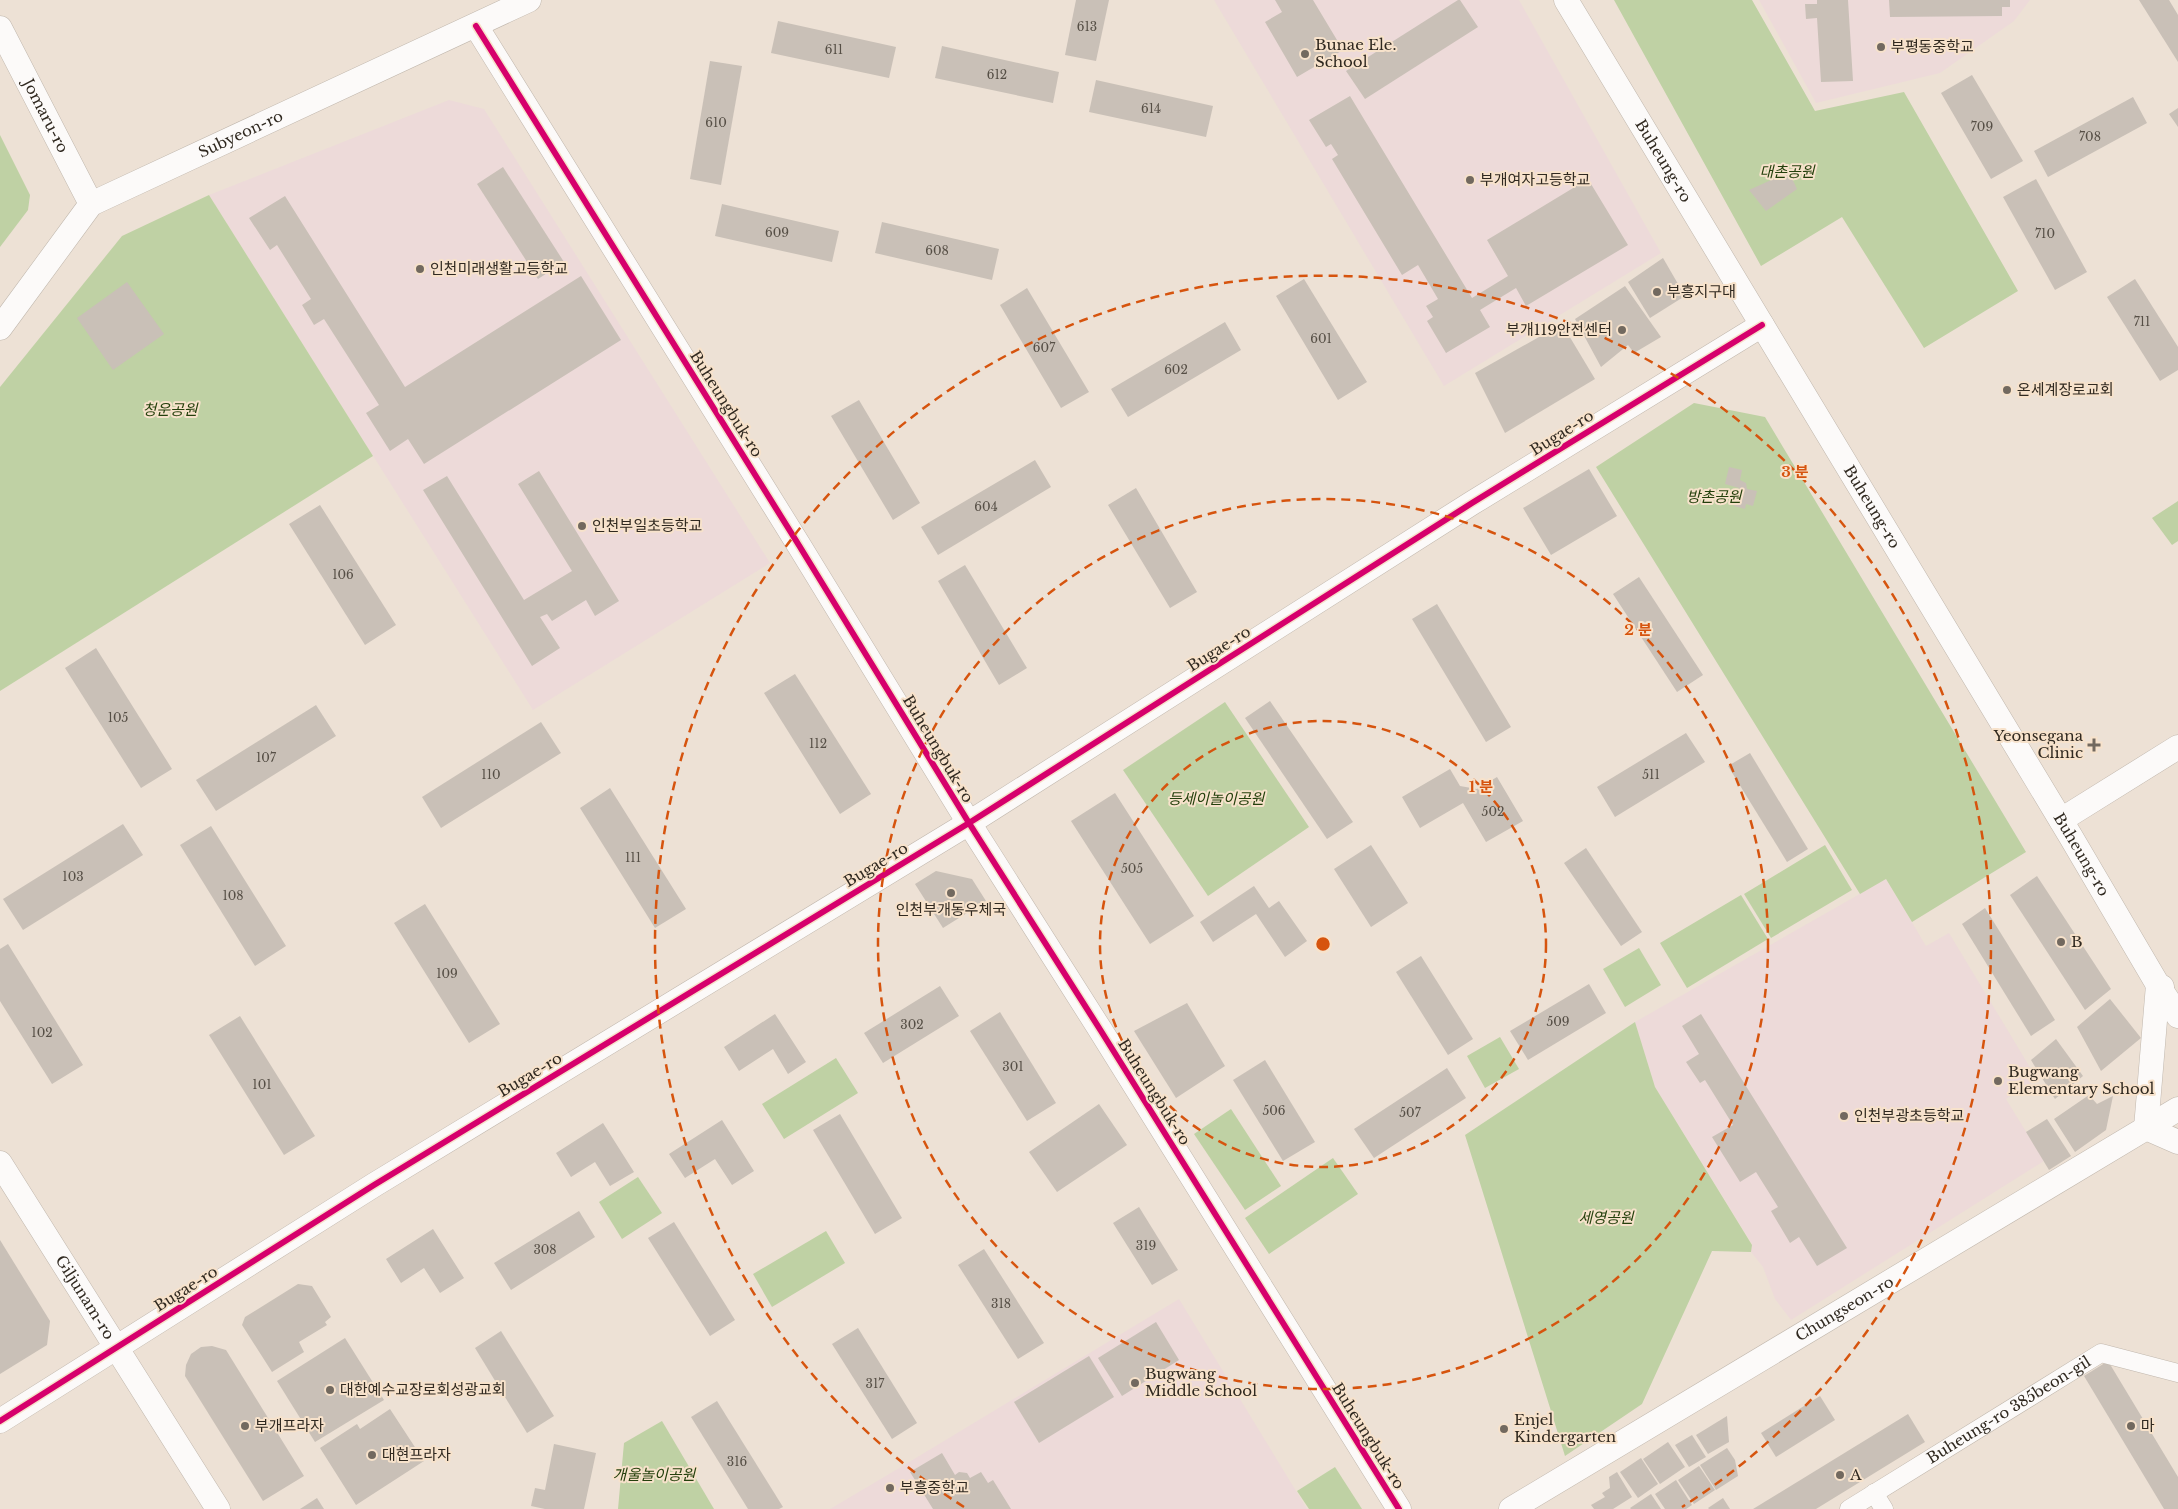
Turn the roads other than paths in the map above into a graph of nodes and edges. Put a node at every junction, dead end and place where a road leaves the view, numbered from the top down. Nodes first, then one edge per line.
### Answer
1 (529, 0) edge
2 (1566, 0) edge
3 (476, 26) junction
4 (0, 28) edge
5 (91, 204) junction
6 (1762, 325) junction
7 (0, 328) edge
8 (2178, 747) edge
9 (2061, 820) junction
10 (969, 823) junction
11 (2168, 989) edge
12 (2178, 1016) edge
13 (2178, 1109) edge
14 (2146, 1128) junction
15 (2178, 1142) edge
16 (0, 1163) edge
17 (118, 1347) junction
18 (2178, 1374) edge
19 (0, 1421) edge
20 (1874, 1493) junction
21 (218, 1509) edge
22 (1399, 1509) edge
23 (1511, 1509) edge
24 (1848, 1509) edge
25 (1884, 1509) edge

1 - 3 street, Subyeon-ro
2 - 6 street, Buheung-ro
3 - 5 street, Subyeon-ro
3 - 10 street, Buheungbuk-ro
4 - 5 street, Jomaru-ro
5 - 7 street, Subyeon-ro
6 - 9 street, Buheung-ro
6 - 10 street, Bugae-ro
8 - 9 street
9 - 11 street, Buheung-ro
10 - 17 street, Bugae-ro
10 - 22 street, Buheungbuk-ro
11 - 12 street, Buheung-ro
11 - 14 street
13 - 14 street, Chungseon-ro
14 - 15 street
14 - 23 street, Chungseon-ro
16 - 17 street, Giljunam-ro
17 - 19 street, Bugae-ro
17 - 21 street, Giljunam-ro
18 - 20 street, Buheung-ro 385beon-gil
20 - 24 street, Buheung-ro 385beon-gil
20 - 25 street

